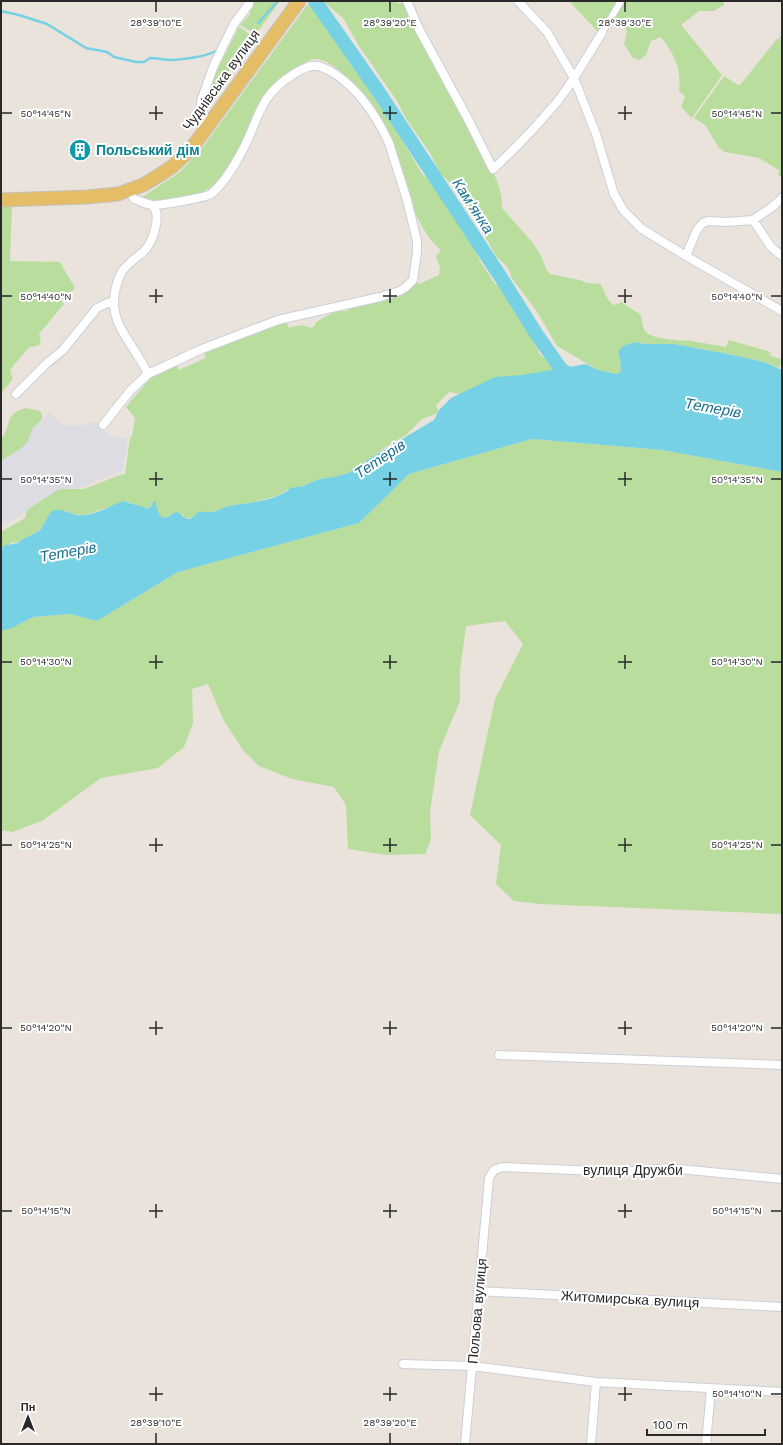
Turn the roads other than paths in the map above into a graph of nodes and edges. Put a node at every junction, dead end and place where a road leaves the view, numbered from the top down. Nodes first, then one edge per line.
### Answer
1 (249, 1) edge
2 (291, 1) edge
3 (299, 1) edge
4 (407, 1) edge
5 (518, 1) edge
6 (622, 1) edge
7 (282, 19) junction
8 (602, 33) joint
9 (574, 78) junction
10 (204, 122) junction
11 (128, 188) junction
12 (1, 194) edge
13 (782, 198) edge
14 (1, 200) edge
15 (152, 205) junction
16 (753, 220) junction
17 (686, 256) junction
18 (782, 256) edge
19 (114, 300) junction
20 (782, 311) edge
21 (148, 374) junction
22 (16, 394) dead end
23 (103, 425) dead end
24 (499, 1055) dead end
25 (782, 1064) edge
26 (489, 1178) joint
27 (782, 1179) edge
28 (478, 1291) junction
29 (782, 1307) edge
30 (403, 1364) dead end
31 (472, 1366) junction
32 (596, 1382) junction
33 (711, 1388) junction
34 (782, 1392) edge
35 (465, 1444) edge
36 (591, 1444) edge
37 (706, 1444) edge

1 - 10 street
2 - 7 main road
3 - 7 main road
4 - 9 street
5 - 9 street
6 - 8 street
7 - 10 main road, Чуднівська вулиця
7 - 11 main road, Чуднівська вулиця
8 - 9 street
9 - 17 street
10 - 11 main road, Чуднівська вулиця
11 - 12 main road, Чуднівська вулиця
11 - 14 main road, Чуднівська вулиця
11 - 15 street
13 - 16 street
15 - 19 street
15 - 21 street
16 - 17 street
16 - 18 street
17 - 20 street
19 - 21 street
19 - 22 street
21 - 23 street
24 - 25 street
26 - 27 street, вулиця Дружби
26 - 28 street, Польова вулиця
28 - 29 street, Житомирська вулиця
28 - 31 street, Польова вулиця
30 - 31 street
31 - 32 street
31 - 35 street, Польова вулиця
32 - 33 street
32 - 36 street
33 - 34 street
33 - 37 street

